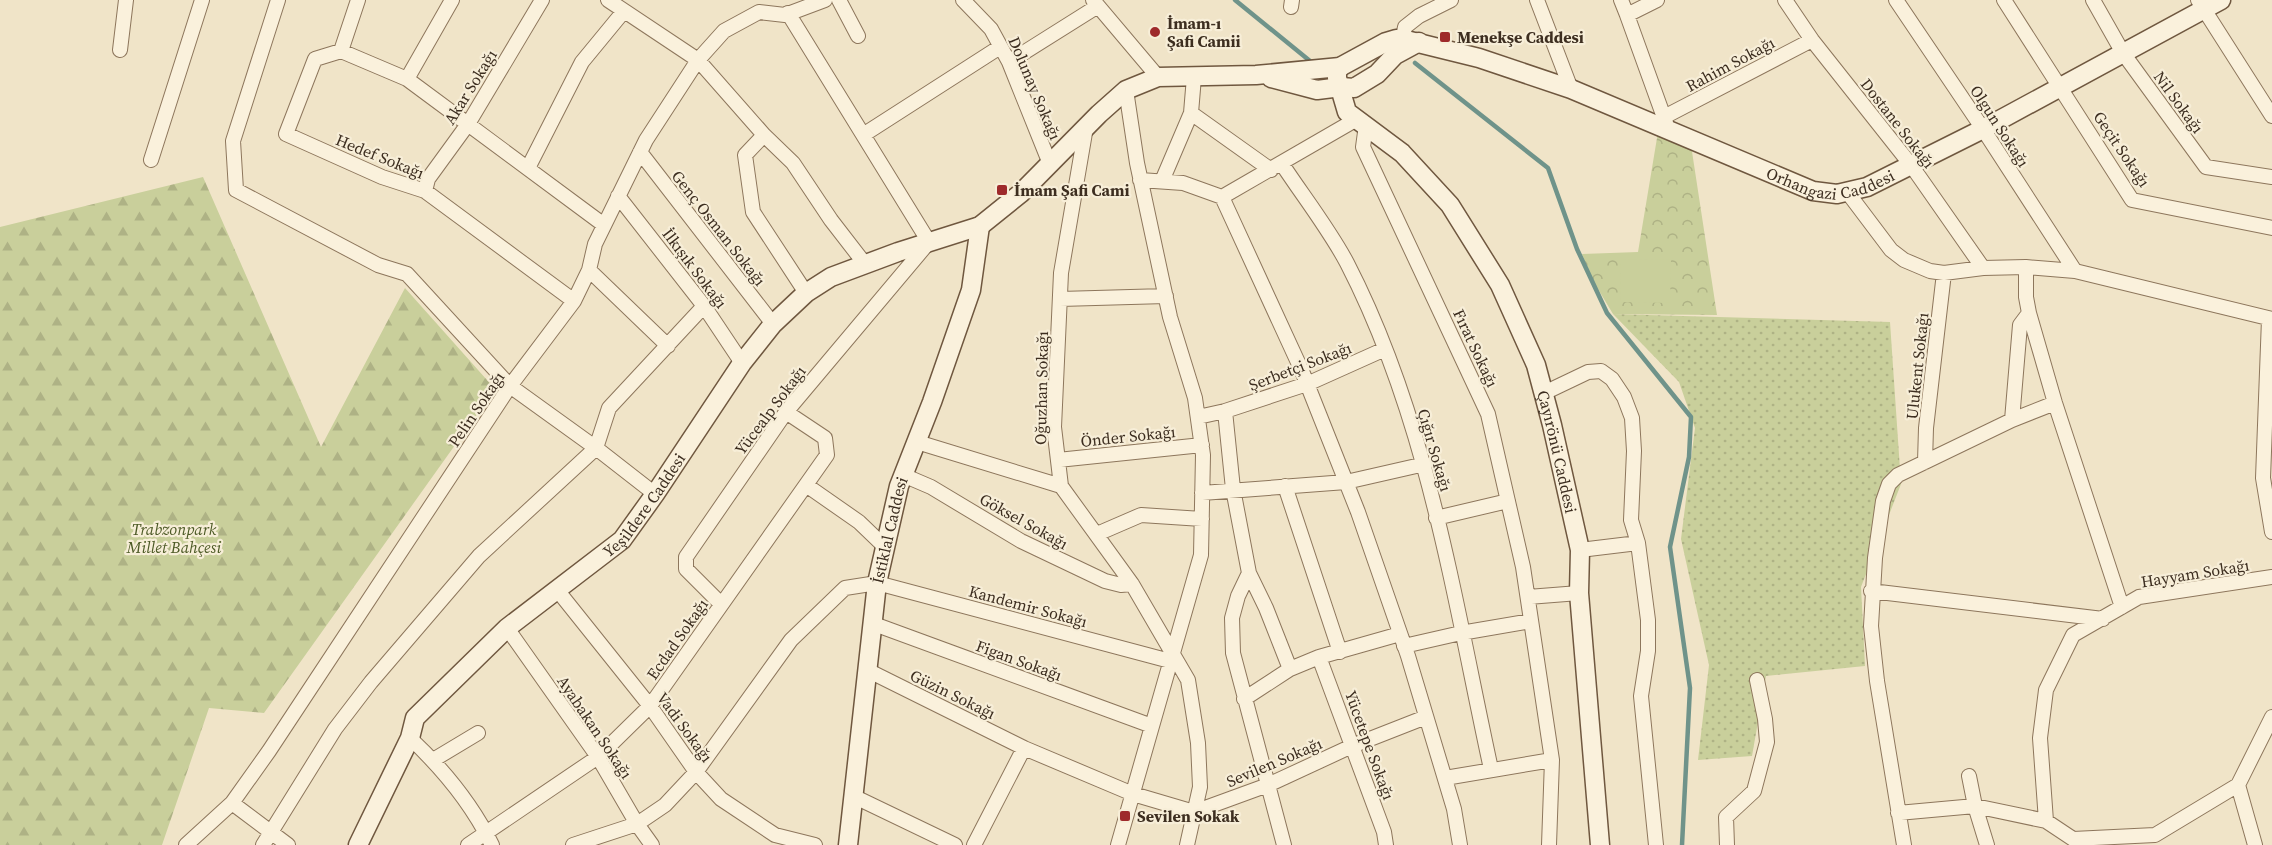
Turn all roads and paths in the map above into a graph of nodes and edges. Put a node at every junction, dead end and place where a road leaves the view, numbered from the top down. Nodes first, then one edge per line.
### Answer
1 (126, 0) edge
2 (202, 0) edge
3 (278, 0) edge
4 (358, 0) edge
5 (452, 0) edge
6 (542, 0) edge
7 (608, 0) edge
8 (825, 0) edge
9 (839, 0) edge
10 (963, 0) edge
11 (1450, 0) edge
12 (1537, 0) edge
13 (1621, 0) edge
14 (1657, 0) edge
15 (1785, 0) edge
16 (1896, 0) edge
17 (2004, 0) edge
18 (2092, 0) edge
19 (2221, 0) edge
20 (1096, 3) edge
21 (2201, 5) edge
22 (757, 6) edge
23 (624, 11) junction
24 (788, 14) junction
25 (1627, 15) junction
26 (858, 36) dead end
27 (1812, 40) junction
28 (1407, 45) junction
29 (1000, 47) junction
30 (120, 50) dead end
31 (341, 51) junction
32 (2123, 53) junction
33 (1362, 55) junction
34 (698, 60) junction
35 (1009, 62) junction
36 (1340, 67) junction
37 (1381, 69) junction
38 (1256, 75) junction
39 (1158, 77) junction
40 (1194, 77) junction
41 (407, 79) junction
42 (1350, 86) junction
43 (2061, 87) junction
44 (1571, 89) junction
45 (1126, 90) junction
46 (1191, 113) junction
47 (2272, 116) edge
48 (1362, 122) junction
49 (468, 124) junction
50 (1667, 124) junction
51 (1086, 127) junction
52 (1983, 129) junction
53 (764, 135) junction
54 (863, 135) junction
55 (640, 152) junction
56 (151, 160) dead end
57 (1050, 164) junction
58 (1911, 165) junction
59 (1277, 167) junction
60 (528, 168) junction
61 (2272, 177) edge
62 (1140, 180) junction
63 (1162, 181) junction
64 (425, 191) junction
65 (1848, 193) junction
66 (618, 196) junction
67 (1222, 197) junction
68 (604, 225) junction
69 (980, 226) junction
70 (2272, 228) edge
71 (929, 242) junction
72 (865, 264) junction
73 (2026, 267) junction
74 (1983, 268) junction
75 (589, 270) junction
76 (2075, 271) junction
77 (1944, 273) junction
78 (806, 293) junction
79 (1166, 296) junction
80 (1060, 299) junction
81 (574, 302) junction
82 (704, 306) junction
83 (2029, 314) junction
84 (2271, 319) edge
85 (773, 324) junction
86 (668, 346) junction
87 (1385, 349) junction
88 (742, 363) junction
89 (1307, 384) junction
90 (510, 386) junction
91 (1544, 393) junction
92 (2055, 404) junction
93 (1225, 411) junction
94 (786, 412) junction
95 (1198, 417) junction
96 (2012, 420) junction
97 (917, 442) junction
98 (1202, 445) junction
99 (596, 448) junction
100 (1058, 460) junction
101 (1925, 462) junction
102 (1425, 464) junction
103 (903, 476) junction
104 (1346, 482) junction
105 (806, 485) junction
106 (1061, 486) junction
107 (1285, 486) junction
108 (1233, 489) junction
109 (1202, 493) junction
110 (655, 494) junction
111 (1508, 501) junction
112 (1436, 518) junction
113 (1202, 519) junction
114 (2272, 532) edge
115 (1097, 534) junction
116 (1638, 543) junction
117 (885, 547) junction
118 (1580, 550) junction
119 (1249, 573) junction
120 (2272, 577) edge
121 (877, 582) junction
122 (1132, 584) junction
123 (558, 591) junction
124 (1871, 591) junction
125 (1579, 593) junction
126 (1528, 597) junction
127 (721, 604) junction
128 (2122, 607) junction
129 (2103, 619) junction
130 (1532, 621) junction
131 (874, 624) junction
132 (507, 628) junction
133 (1461, 633) junction
134 (1402, 640) junction
135 (1340, 652) junction
136 (1172, 657) junction
137 (1319, 657) junction
138 (1290, 669) junction
139 (867, 670) junction
140 (1756, 680) dead end
141 (1244, 699) junction
142 (650, 706) junction
143 (1426, 717) junction
144 (2272, 717) edge
145 (1152, 726) junction
146 (478, 733) dead end
147 (410, 738) junction
148 (1352, 746) junction
149 (1024, 748) junction
150 (598, 757) junction
151 (434, 760) junction
152 (1552, 760) junction
153 (1491, 769) junction
154 (696, 772) junction
155 (1969, 776) dead end
156 (1444, 778) junction
157 (1268, 785) junction
158 (2238, 785) junction
159 (1133, 794) junction
160 (853, 796) junction
161 (232, 803) junction
162 (1975, 806) junction
163 (1194, 812) junction
164 (1898, 813) junction
165 (2046, 821) junction
166 (637, 824) junction
167 (272, 832) junction
168 (489, 839) edge
169 (2157, 840) edge
170 (2073, 842) edge
171 (186, 845) edge
172 (264, 845) edge
173 (288, 845) edge
174 (358, 845) edge
175 (468, 845) edge
176 (573, 845) edge
177 (652, 845) edge
178 (815, 845) edge
179 (848, 845) edge
180 (955, 845) edge
181 (974, 845) edge
182 (1118, 845) edge
183 (1187, 845) edge
184 (1282, 845) edge
185 (1386, 845) edge
186 (1460, 845) edge
187 (1549, 845) edge
188 (1600, 845) edge
189 (1656, 845) edge
190 (1727, 845) edge
191 (1904, 845) edge
192 (1987, 845) edge
193 (2255, 845) edge

1 - 30 street
2 - 56 street
3 - 90 street
4 - 31 street
5 - 41 street
6 - 49 street, Akar Sokağı
7 - 23 street
8 - 24 street
9 - 26 street
10 - 29 street, Dolunay Sokağı
11 - 28 street
12 - 44 street
13 - 25 street
14 - 25 street
15 - 27 street, Dostane Sokağı
16 - 52 street, Olgun Sokağı
17 - 43 street, Geçit Sokağı
18 - 32 street, Nil Sokağı
19 - 21 street, Orhangazi Caddesi
20 - 35 street
20 - 39 street
21 - 32 street, Orhangazi Caddesi
21 - 47 street
22 - 24 street
22 - 34 street, Pelin Sokağı
23 - 34 street
23 - 60 street
24 - 54 street
25 - 50 street
27 - 50 street, Rahim Sokağı
27 - 58 street, Dostane Sokağı
28 - 33 street
28 - 37 street
28 - 44 street, Orhangazi Caddesi
29 - 35 street, Dolunay Sokağı
29 - 54 street
31 - 41 street
31 - 64 street, Hedef Sokağı
32 - 43 street, Orhangazi Caddesi
32 - 61 street, Nil Sokağı
33 - 36 street
33 - 37 street
34 - 53 street
34 - 55 street, Pelin Sokağı
35 - 57 street, Dolunay Sokağı
36 - 38 street
36 - 42 street, Çayırönü Caddesi
37 - 42 street
38 - 40 street
38 - 42 street
39 - 40 street
39 - 45 street
40 - 46 street
41 - 49 street
42 - 48 street, Çayırönü Caddesi
43 - 52 street, Orhangazi Caddesi
43 - 70 street, Geçit Sokağı
44 - 50 street, Orhangazi Caddesi
45 - 51 street
45 - 62 street
46 - 59 street, Çığır Sokağı
46 - 63 street
48 - 59 street
48 - 91 street, Çayırönü Caddesi
48 - 111 street, Fırat Sokağı
49 - 60 street
49 - 64 street, Akar Sokağı
50 - 65 street, Orhangazi Caddesi
51 - 57 street
51 - 80 street, Oğuzhan Sokağı
52 - 58 street, Orhangazi Caddesi
52 - 76 street, Olgun Sokağı
53 - 72 street
53 - 78 street
54 - 71 street
55 - 66 street, Pelin Sokağı
55 - 85 street, Genç Osman Sokağı
57 - 69 street
58 - 65 street, Orhangazi Caddesi
58 - 74 street, Dostane Sokağı
59 - 67 street
59 - 87 street, Çığır Sokağı
60 - 68 street
62 - 63 street
62 - 79 street
63 - 67 street
64 - 81 street, Hedef Sokağı
65 - 77 street
66 - 68 street, Pelin Sokağı
66 - 82 street, İlkışık Sokağı
67 - 89 street
68 - 75 street, Pelin Sokağı
69 - 71 street, Yeşildere Caddesi
69 - 97 street, İstiklal Caddesi
71 - 72 street, Yeşildere Caddesi
71 - 94 street, Yücealp Sokağı
72 - 78 street, Yeşildere Caddesi
73 - 74 street
73 - 76 street
73 - 83 street
74 - 77 street
75 - 81 street, Pelin Sokağı
75 - 86 street
76 - 84 street
77 - 101 street, Ulukent Sokağı
78 - 85 street, Yeşildere Caddesi
79 - 80 street
79 - 95 street
80 - 100 street, Oğuzhan Sokağı
81 - 90 street, Pelin Sokağı
82 - 86 street
82 - 88 street, İlkışık Sokağı
83 - 92 street
83 - 96 street
84 - 114 street
85 - 88 street, Yeşildere Caddesi
86 - 99 street
87 - 89 street, Şerbetçi Sokağı
87 - 102 street, Çığır Sokağı
88 - 110 street, Yeşildere Caddesi
89 - 93 street, Şerbetçi Sokağı
89 - 104 street
90 - 99 street
90 - 161 street, Pelin Sokağı
91 - 116 street
91 - 118 street, Çayırönü Caddesi
92 - 96 street
92 - 128 street
93 - 95 street, Şerbetçi Sokağı
93 - 108 street
94 - 105 street, Ecdad Sokağı
94 - 127 street, Yücealp Sokağı
95 - 98 street
96 - 101 street
97 - 103 street, İstiklal Caddesi
97 - 106 street
98 - 100 street, Önder Sokağı
98 - 109 street
99 - 110 street
99 - 167 street
100 - 106 street, Oğuzhan Sokağı
101 - 124 street
102 - 104 street
102 - 112 street, Çığır Sokağı
103 - 117 street, İstiklal Caddesi
103 - 122 street, Göksel Sokağı
104 - 107 street
104 - 134 street
105 - 117 street
105 - 127 street, Ecdad Sokağı
106 - 115 street
107 - 108 street
107 - 135 street
108 - 109 street
108 - 119 street
109 - 113 street
110 - 123 street, Yeşildere Caddesi
111 - 112 street
111 - 126 street, Fırat Sokağı
112 - 133 street, Çığır Sokağı
113 - 115 street
113 - 136 street
115 - 122 street
116 - 118 street
116 - 189 street
117 - 121 street, İstiklal Caddesi
118 - 125 street, Çayırönü Caddesi
119 - 138 street
119 - 141 street
120 - 128 street, Hayyam Sokağı
121 - 131 street, İstiklal Caddesi
121 - 136 street, Kandemir Sokağı
121 - 154 street
122 - 136 street
123 - 132 street, Yeşildere Caddesi
123 - 142 street, Vadi Sokağı
124 - 129 street
124 - 164 street
125 - 126 street
125 - 188 street, Çayırönü Caddesi
126 - 130 street, Fırat Sokağı
127 - 142 street, Ecdad Sokağı
128 - 129 street, Hayyam Sokağı
129 - 165 street, Hayyam Sokağı
130 - 133 street
130 - 152 street, Fırat Sokağı
131 - 139 street, İstiklal Caddesi
131 - 145 street, Figan Sokağı
132 - 147 street, Yeşildere Caddesi
132 - 150 street, Ayabakan Sokağı
133 - 134 street
133 - 153 street, Çığır Sokağı
134 - 135 street
134 - 143 street
135 - 137 street
136 - 145 street
136 - 163 street
137 - 138 street
137 - 148 street, Yücetepe Sokağı
138 - 141 street
139 - 149 street, Güzin Sokağı
139 - 160 street, İstiklal Caddesi
140 - 190 street
141 - 157 street
142 - 150 street, Ecdad Sokağı
142 - 154 street, Vadi Sokağı
143 - 148 street, Sevilen Sokağı
143 - 156 street
144 - 158 street
145 - 159 street
146 - 151 street
147 - 151 street
147 - 174 street, Yeşildere Caddesi
148 - 157 street, Sevilen Sokağı
148 - 185 street, Yücetepe Sokağı
149 - 159 street, Güzin Sokağı
149 - 181 street
150 - 166 street, Ayabakan Sokağı
150 - 168 street, Ecdad Sokağı
151 - 168 street
152 - 153 street
152 - 187 street, Fırat Sokağı
153 - 156 street
154 - 166 street
154 - 178 street, Vadi Sokağı
155 - 162 street
156 - 186 street
157 - 163 street, Sevilen Sokağı
157 - 184 street
158 - 169 street
158 - 193 street
159 - 163 street
159 - 182 street
160 - 179 street, İstiklal Caddesi
160 - 180 street
161 - 167 street
161 - 171 street, Pelin Sokağı
162 - 164 street
162 - 165 street
162 - 192 street
163 - 183 street
164 - 191 street
165 - 170 street
166 - 176 street
166 - 177 street, Ayabakan Sokağı
167 - 172 street
167 - 173 street
168 - 175 street, Ecdad Sokağı
169 - 170 street

